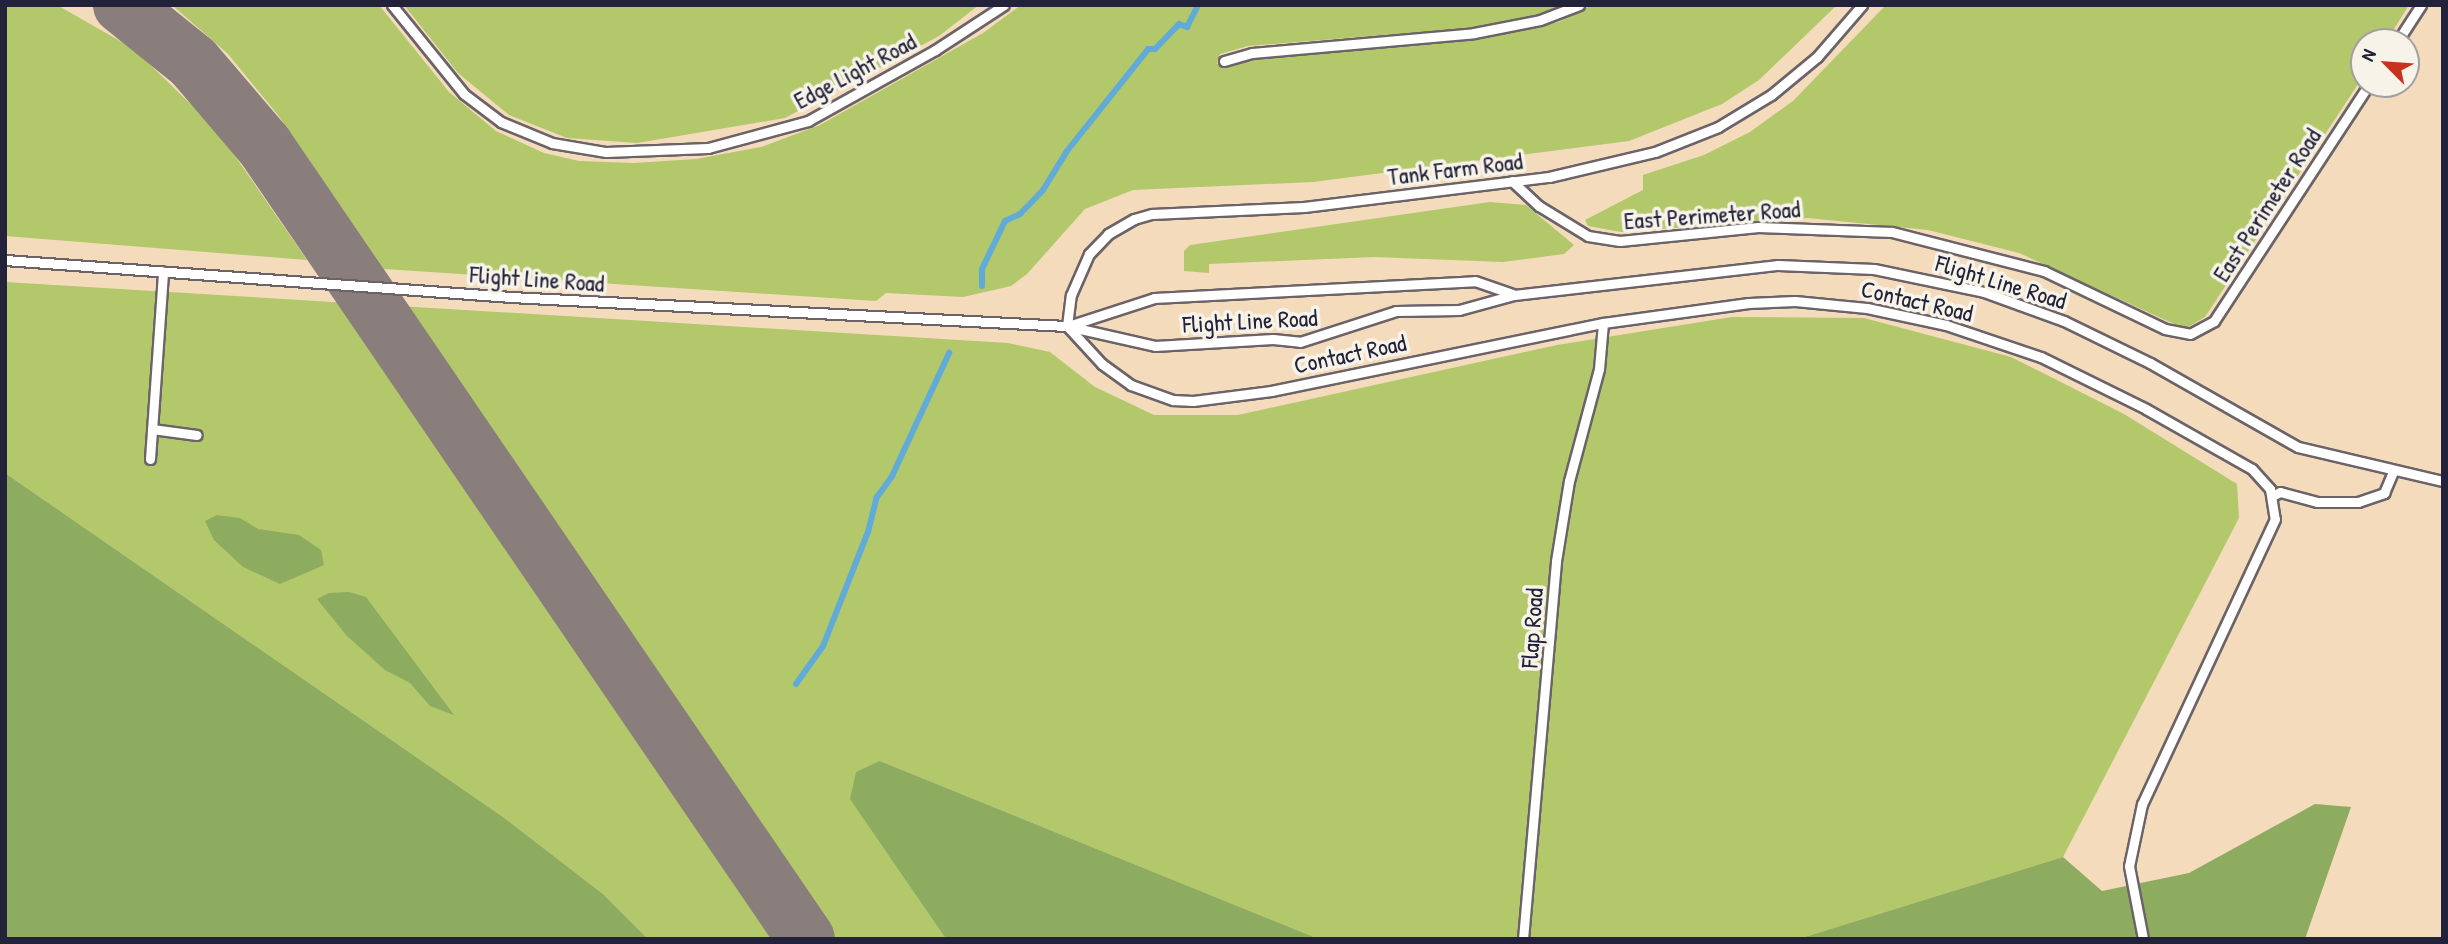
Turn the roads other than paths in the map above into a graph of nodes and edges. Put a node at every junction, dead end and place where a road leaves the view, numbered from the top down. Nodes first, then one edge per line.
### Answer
1 (392, 5) edge
2 (1004, 5) edge
3 (1579, 5) edge
4 (1863, 5) edge
5 (2421, 5) edge
6 (2406, 28) edge
7 (1224, 61) dead end
8 (2361, 98) edge
9 (1512, 181) junction
10 (5, 260) edge
11 (163, 271) junction
12 (1514, 295) junction
13 (1603, 323) junction
14 (1067, 326) junction
15 (152, 429) junction
16 (197, 435) dead end
17 (150, 459) dead end
18 (2393, 472) junction
19 (2443, 481) edge
20 (2272, 496) junction
21 (1523, 939) edge
22 (2143, 939) edge

1 - 2 lane, Edge Light Road
3 - 7 lane
4 - 9 lane, Tank Farm Road
5 - 6 lane
8 - 9 lane, East Perimeter Road
9 - 14 lane, Tank Farm Road
10 - 11 lane, Flight Line Road
11 - 14 lane, Flight Line Road
11 - 15 lane
12 - 14 lane, Flight Line Road
12 - 14 lane, Flight Line Road
12 - 18 lane, Flight Line Road
13 - 14 lane, Contact Road
13 - 20 lane, Contact Road
13 - 21 lane, Flap Road
15 - 16 lane
15 - 17 lane
18 - 19 lane, Flight Line Road
18 - 20 lane
20 - 22 lane

